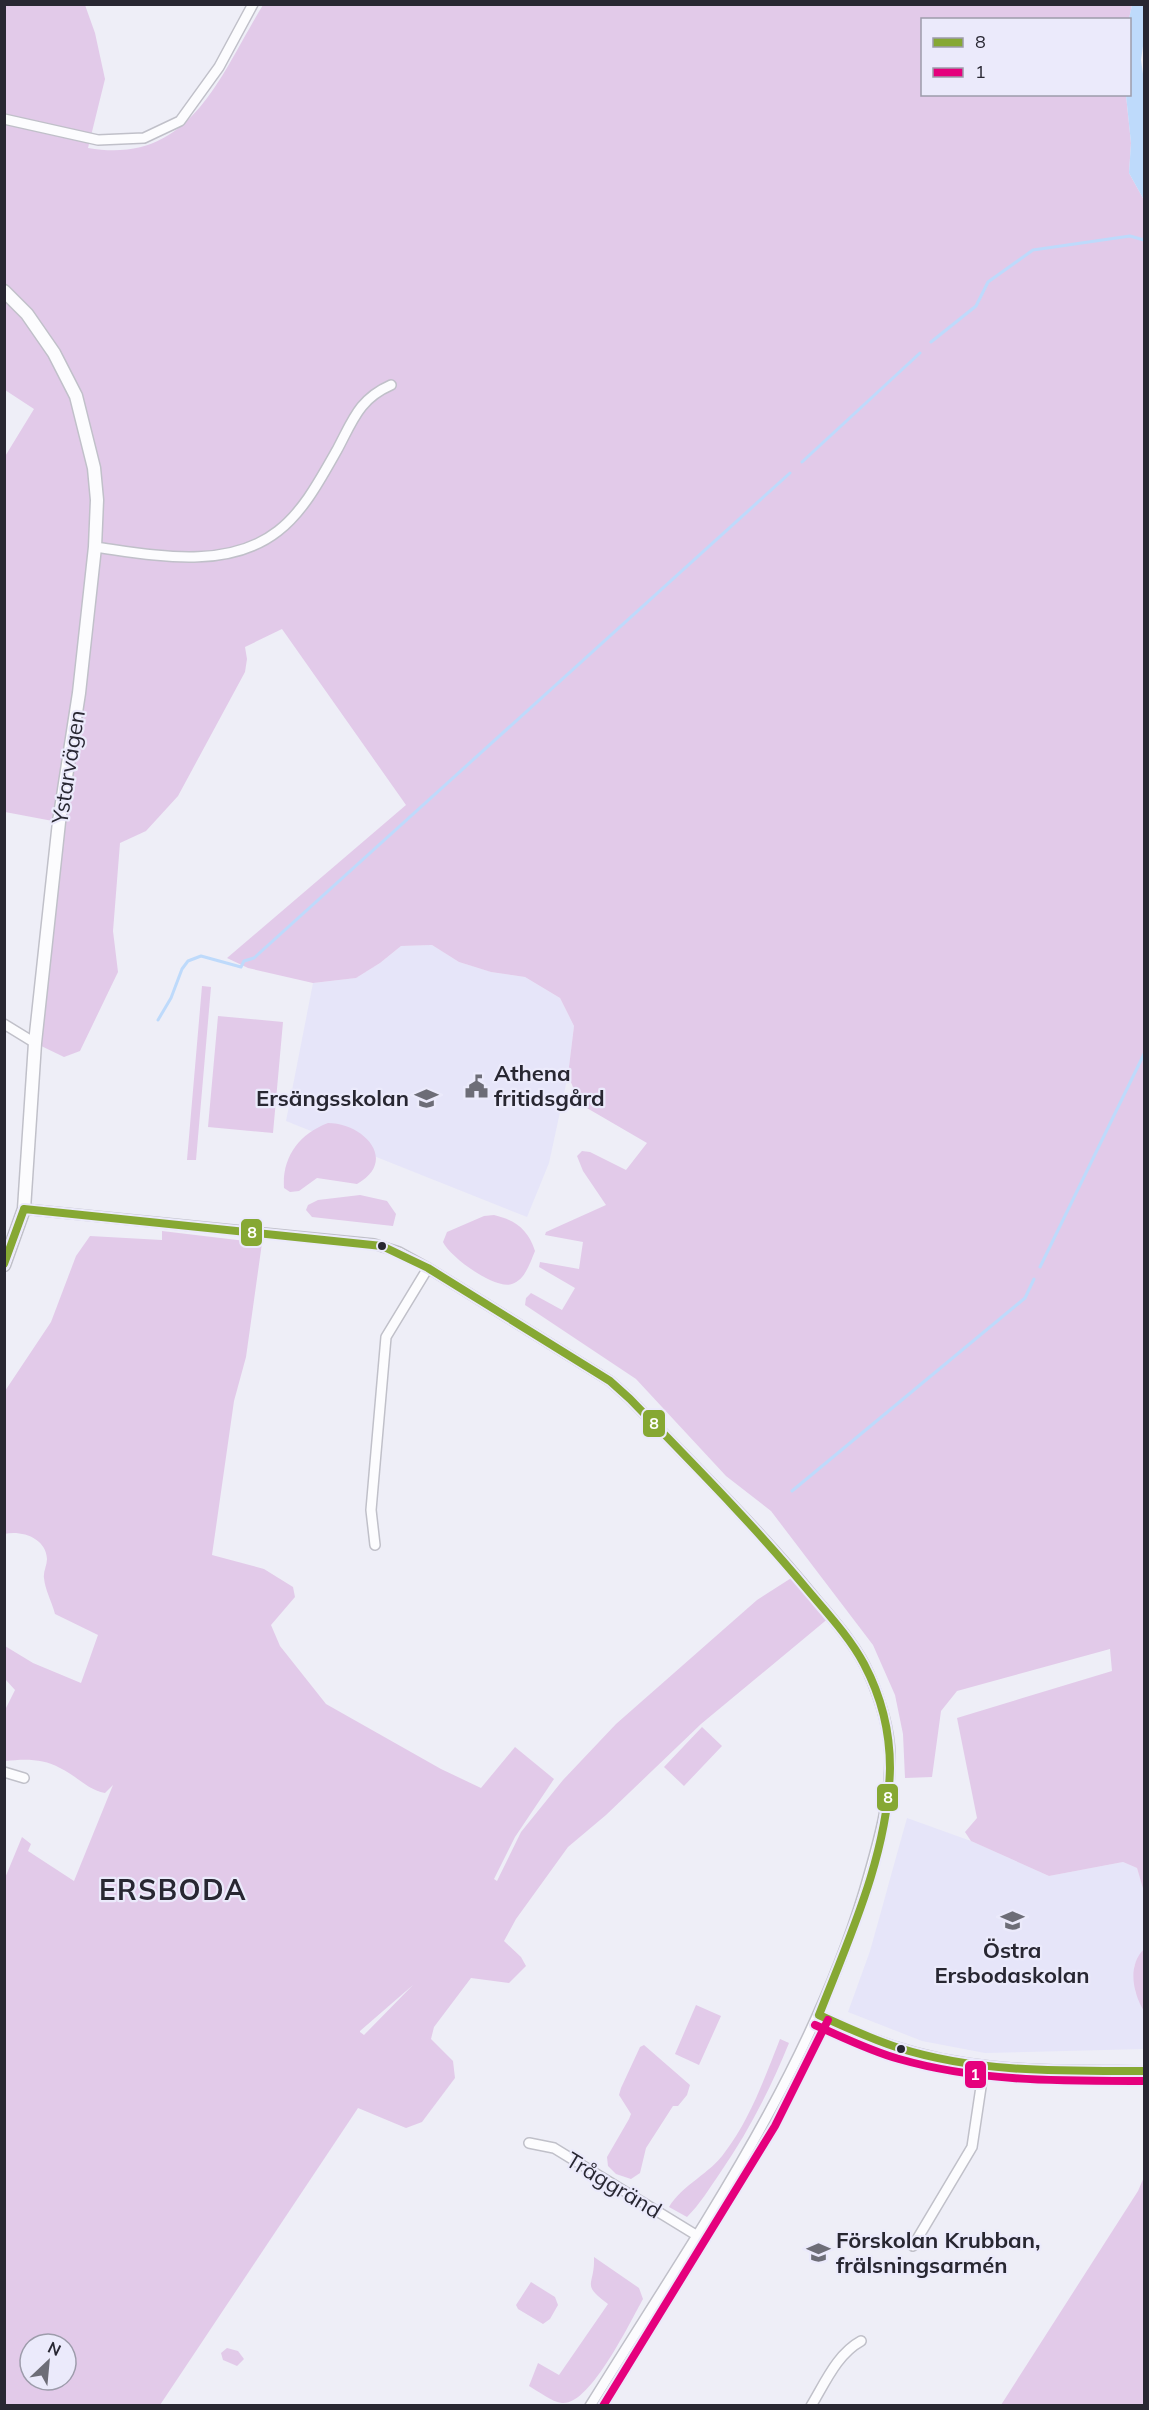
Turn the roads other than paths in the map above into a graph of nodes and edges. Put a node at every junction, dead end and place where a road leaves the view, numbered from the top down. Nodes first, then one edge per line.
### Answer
1 (253, 4) edge
2 (4, 120) edge
3 (4, 291) edge
4 (391, 385) dead end
5 (95, 547) junction
6 (4, 1024) edge
7 (35, 1043) junction
8 (24, 1209) junction
9 (4, 1265) edge
10 (428, 1268) junction
11 (375, 1545) dead end
12 (4, 1772) edge
13 (24, 1779) dead end
14 (819, 2015) junction
15 (984, 2067) junction
16 (1144, 2071) edge
17 (529, 2143) dead end
18 (696, 2235) junction
19 (914, 2246) dead end
20 (861, 2341) dead end
21 (590, 2406) edge
22 (811, 2406) edge

1 - 2 street
3 - 5 street, Ystarvägen
4 - 5 street
5 - 7 street, Ystarvägen
6 - 7 street
7 - 8 street, Ystarvägen
8 - 9 street, Ystarvägen
8 - 10 street
10 - 11 street
10 - 14 street
12 - 13 street
14 - 15 street
14 - 18 street
15 - 16 street
15 - 19 street
17 - 18 street, Tråggränd
18 - 21 street
20 - 22 street

